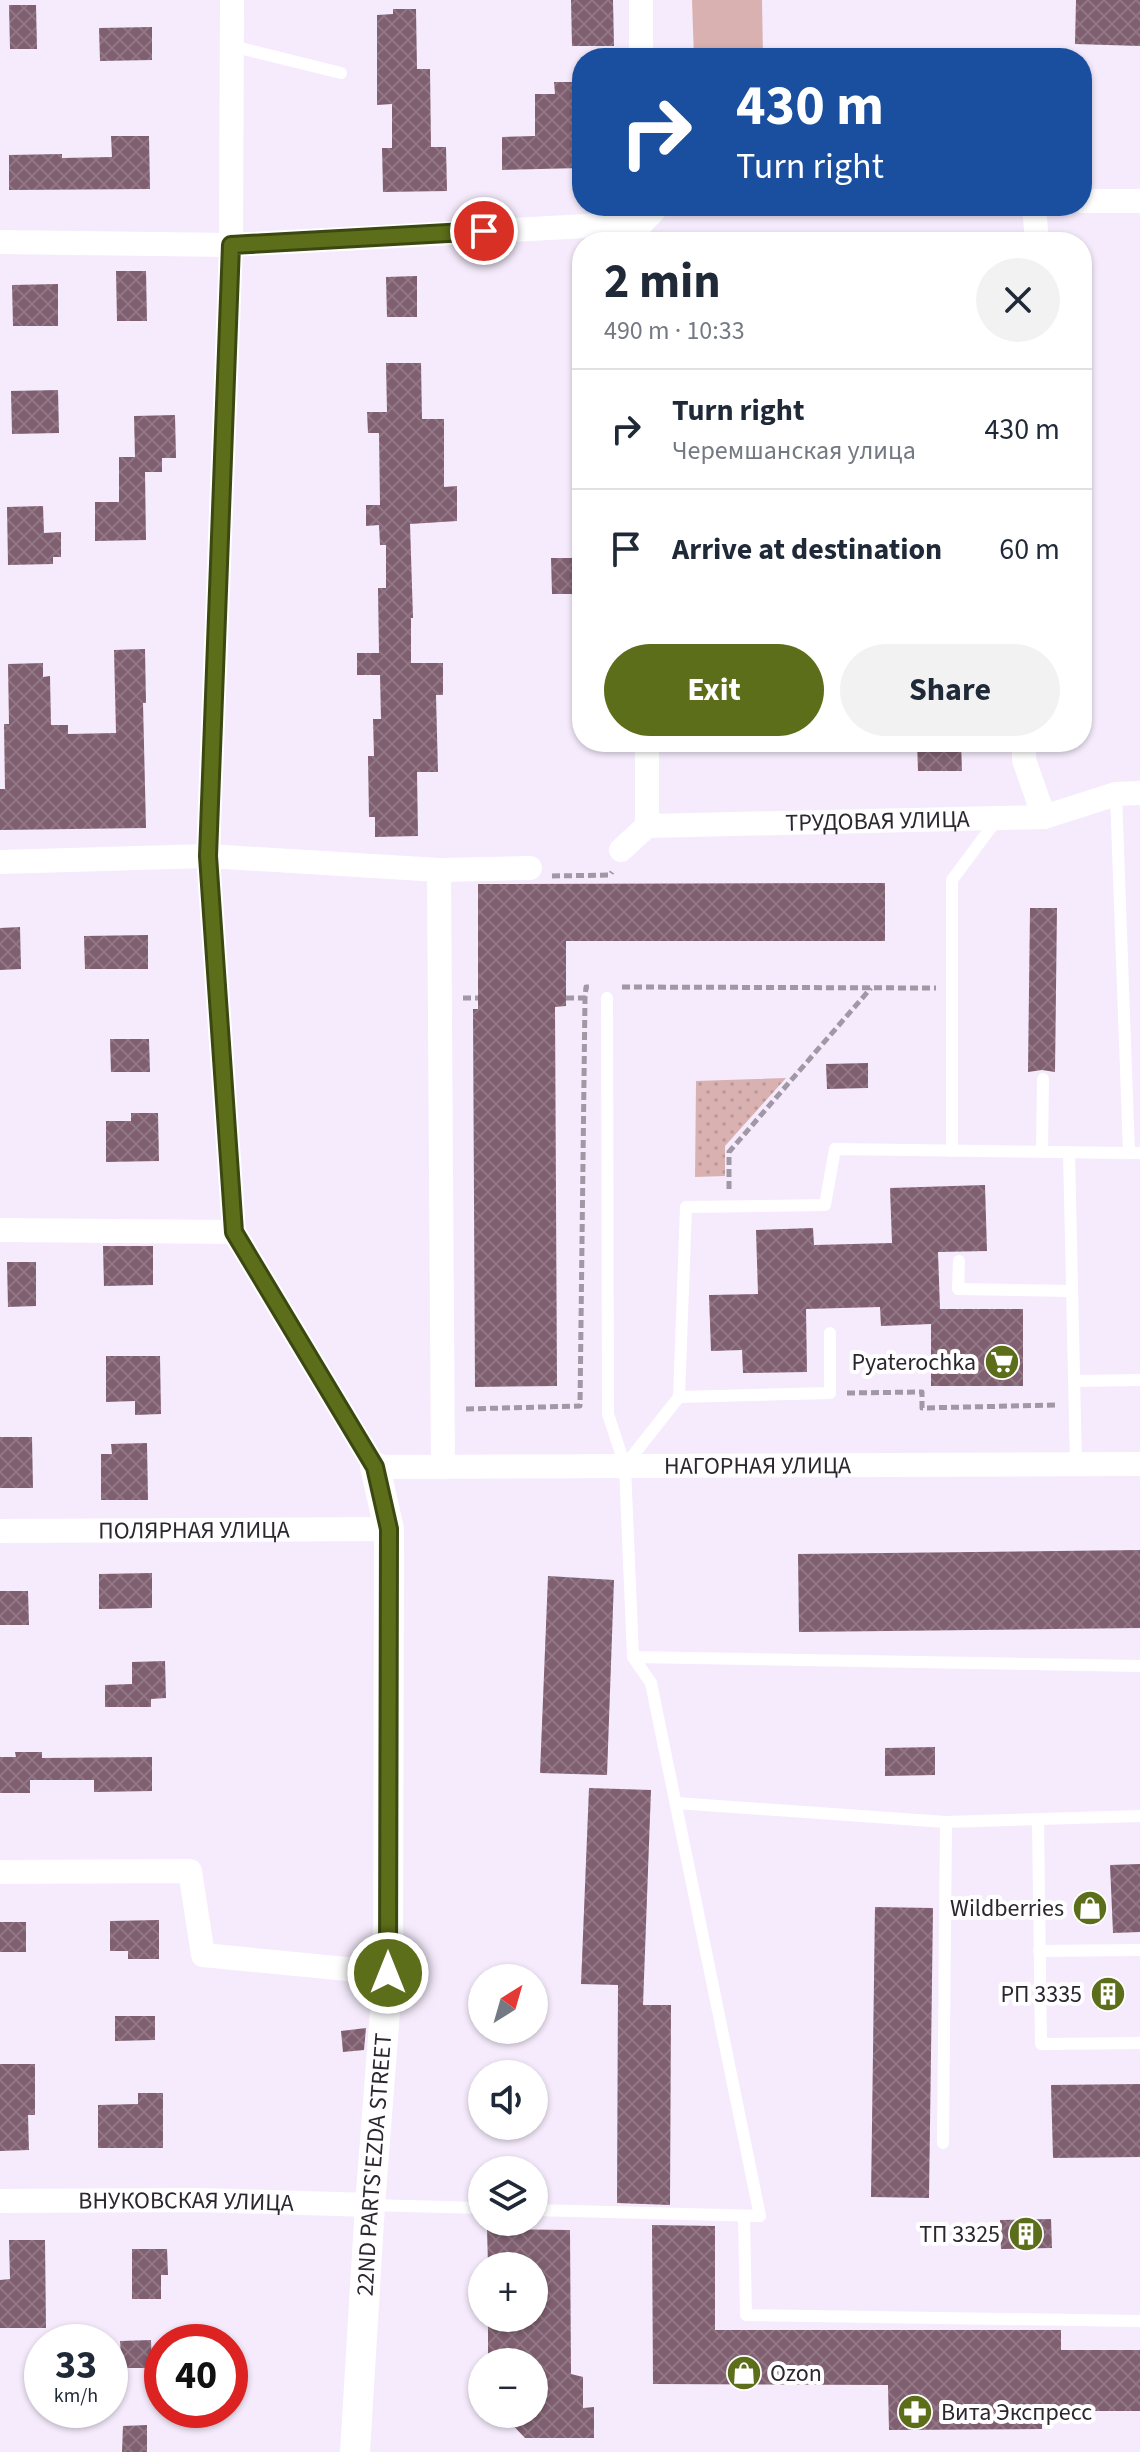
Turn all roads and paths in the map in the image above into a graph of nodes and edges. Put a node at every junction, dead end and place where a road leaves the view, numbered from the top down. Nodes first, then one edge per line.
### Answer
1 (232, 0) edge
2 (641, 0) edge
3 (232, 46) junction
4 (641, 48) edge
5 (341, 73) dead end
6 (1092, 201) edge
7 (1140, 201) edge
8 (646, 219) edge
9 (0, 242) edge
10 (231, 245) junction
11 (647, 752) edge
12 (1024, 752) edge
13 (1128, 794) edge
14 (1044, 817) junction
15 (998, 818) junction
16 (647, 826) junction
17 (621, 850) dead end
18 (208, 856) junction
19 (0, 862) edge
20 (530, 868) dead end
21 (439, 870) junction
22 (617, 987) dead end
23 (872, 987) junction
24 (953, 988) junction
25 (604, 992) joint
26 (1043, 1079) dead end
27 (952, 1151) junction
28 (1042, 1152) junction
29 (1069, 1152) junction
30 (1134, 1153) edge
31 (729, 1206) junction
32 (0, 1230) edge
33 (234, 1232) junction
34 (959, 1261) dead end
35 (1072, 1291) junction
36 (830, 1333) dead end
37 (1140, 1380) edge
38 (1074, 1381) junction
39 (830, 1393) junction
40 (679, 1397) junction
41 (1074, 1405) junction
42 (442, 1409) junction
43 (1076, 1464) junction
44 (1140, 1464) edge
45 (625, 1466) junction
46 (375, 1467) junction
47 (443, 1467) junction
48 (389, 1529) junction
49 (0, 1531) edge
50 (633, 1657) junction
51 (1140, 1666) edge
52 (676, 1803) junction
53 (1140, 1816) edge
54 (1038, 1819) junction
55 (946, 1822) junction
56 (0, 1872) edge
57 (1140, 1950) edge
58 (1039, 1951) junction
59 (388, 1973) junction
60 (1140, 2043) edge
61 (943, 2143) dead end
62 (0, 2201) edge
63 (370, 2205) junction
64 (468, 2208) edge
65 (548, 2210) edge
66 (744, 2216) junction
67 (1140, 2321) edge
68 (355, 2452) edge

1 - 3 street, 22ND PARTS'EZDA STREET
2 - 4 street
3 - 5 lane
3 - 10 street, 22ND PARTS'EZDA STREET
6 - 7 street
8 - 10 street
9 - 10 street
10 - 18 street, 22ND PARTS'EZDA STREET
11 - 16 street
12 - 14 street
13 - 14 street, ТРУДОВАЯ УЛИЦА
13 - 30 lane
14 - 15 street, ТРУДОВАЯ УЛИЦА
15 - 16 street, ТРУДОВАЯ УЛИЦА
15 - 24 lane
16 - 17 street
18 - 19 street
18 - 21 street
18 - 33 street, 22ND PARTS'EZDA STREET
20 - 21 street
21 - 42 street
22 - 23 path
23 - 24 path
23 - 31 path
24 - 27 lane
25 - 42 path
25 - 45 lane
26 - 28 lane
27 - 28 lane
27 - 31 lane
28 - 29 lane
29 - 30 lane
29 - 35 lane
31 - 40 lane
32 - 33 street
33 - 46 street, 22ND PARTS'EZDA STREET
34 - 35 lane
35 - 38 lane
36 - 39 lane
37 - 38 lane
38 - 41 lane
39 - 40 lane
39 - 41 path
40 - 45 lane
41 - 43 lane
42 - 47 street
43 - 44 street, НАГОРНАЯ УЛИЦА
43 - 45 street, НАГОРНАЯ УЛИЦА
45 - 47 street, НАГОРНАЯ УЛИЦА
45 - 50 lane
46 - 47 street, НАГОРНАЯ УЛИЦА
46 - 48 street, 22ND PARTS'EZDA STREET
48 - 49 street, ПОЛЯРНАЯ УЛИЦА
48 - 59 street, 22ND PARTS'EZDA STREET
50 - 51 lane
50 - 52 lane
52 - 55 lane
52 - 66 lane
53 - 54 lane
54 - 55 lane
54 - 58 lane
55 - 61 lane
56 - 59 street
57 - 58 lane
58 - 60 lane
59 - 63 street, 22ND PARTS'EZDA STREET
62 - 63 street, ВНУКОВСКАЯ УЛИЦА
63 - 64 lane
63 - 68 street, 22ND PARTS'EZDA STREET
65 - 66 lane
66 - 67 lane

